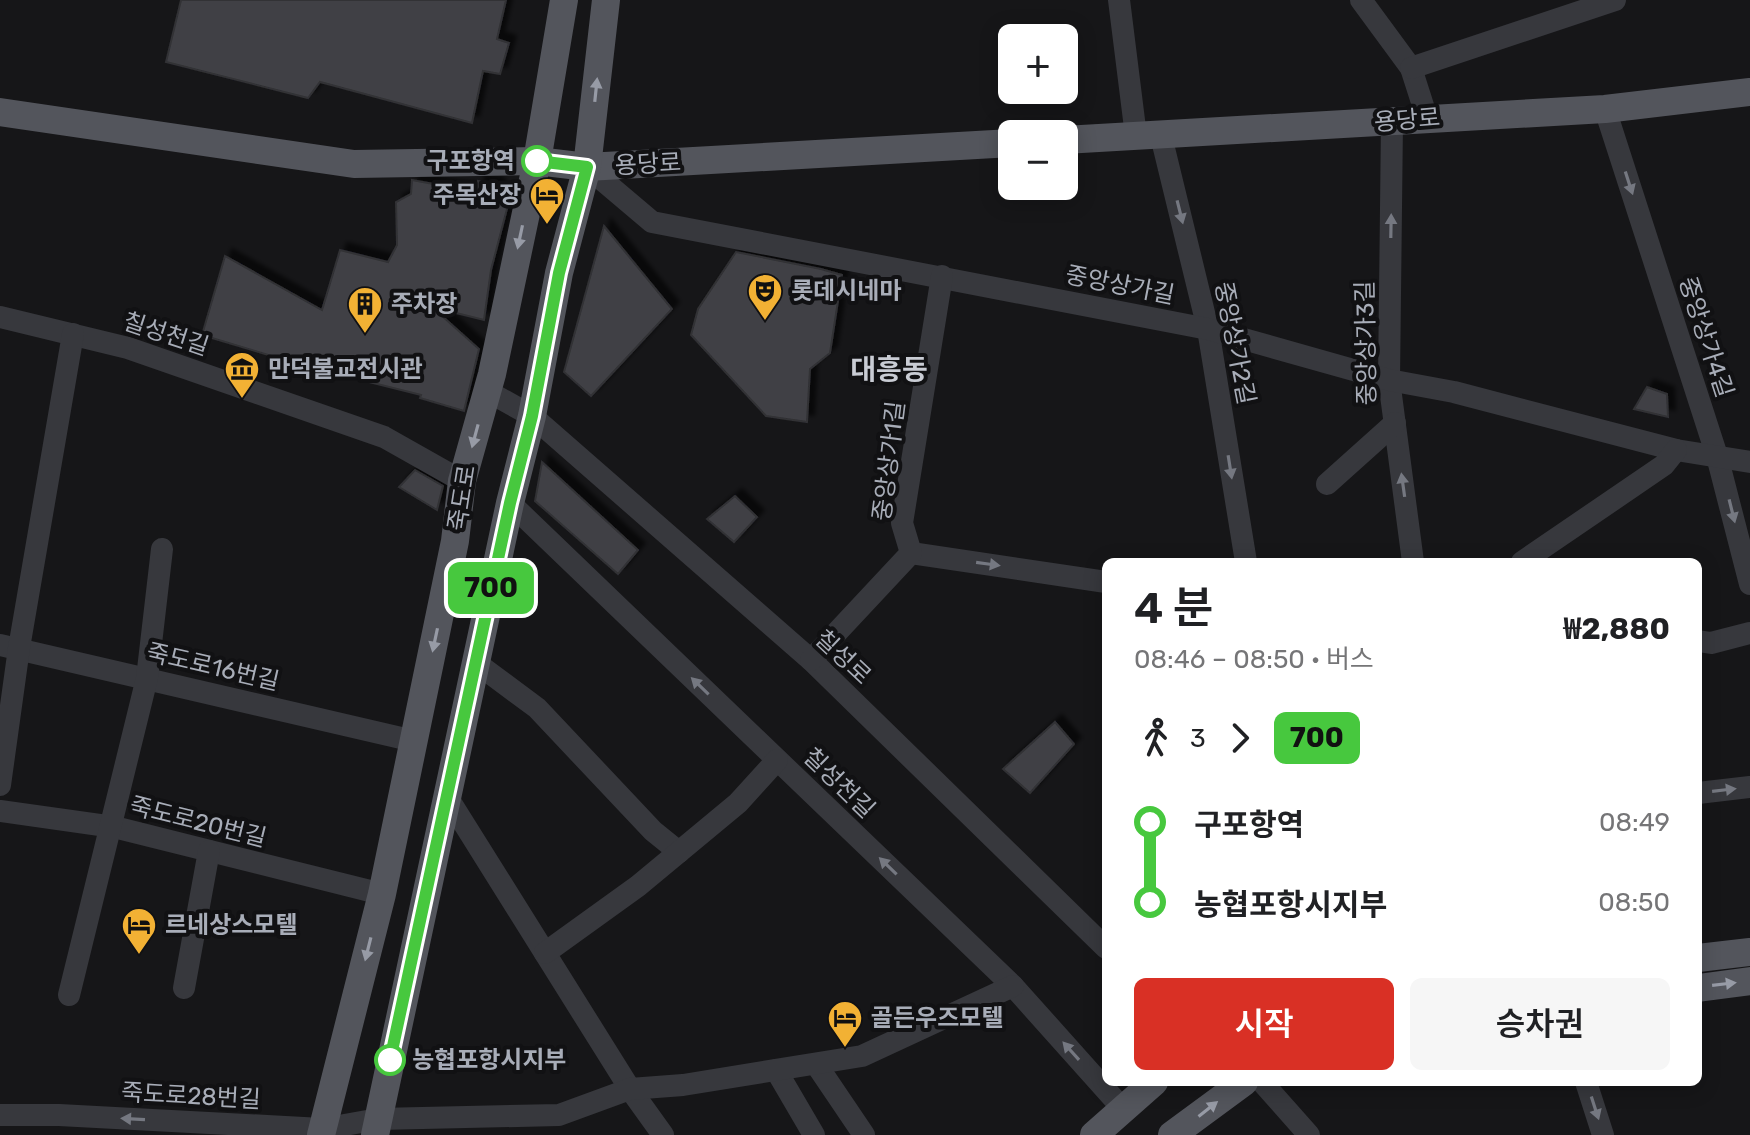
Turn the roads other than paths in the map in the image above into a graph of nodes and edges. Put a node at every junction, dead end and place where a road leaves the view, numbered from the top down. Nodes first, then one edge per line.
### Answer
1 (564, 0) edge
2 (606, 0) edge
3 (1119, 0) edge
4 (1361, 0) edge
5 (1615, 0) edge
6 (1411, 68) junction
7 (1750, 92) edge
8 (1605, 109) junction
9 (0, 112) edge
10 (1427, 118) junction
11 (1392, 122) junction
12 (1149, 136) junction
13 (1078, 139) edge
14 (998, 144) edge
15 (537, 161) junction
16 (587, 167) junction
17 (942, 276) junction
18 (0, 317) edge
19 (1208, 329) junction
20 (73, 334) junction
21 (1389, 380) junction
22 (487, 391) junction
23 (532, 416) junction
24 (1395, 423) junction
25 (1676, 450) junction
26 (1717, 456) junction
27 (1750, 462) edge
28 (462, 481) junction
29 (1327, 484) dead end
30 (510, 503) junction
31 (162, 549) dead end
32 (911, 553) junction
33 (1245, 558) edge
34 (1412, 558) edge
35 (1528, 558) edge
36 (1102, 581) edge
37 (1750, 584) edge
38 (1750, 633) edge
39 (1702, 644) edge
40 (10, 646) edge
41 (811, 660) junction
42 (475, 662) junction
43 (147, 678) junction
44 (414, 741) junction
45 (777, 760) junction
46 (0, 785) edge
47 (1750, 787) edge
48 (1702, 793) edge
49 (446, 795) junction
50 (0, 811) edge
51 (110, 827) junction
52 (209, 851) junction
53 (679, 852) junction
54 (382, 894) junction
55 (1102, 943) edge
56 (1750, 952) edge
57 (545, 953) junction
58 (1702, 958) edge
59 (1750, 981) edge
60 (1013, 986) junction
61 (1702, 987) edge
62 (184, 988) dead end
63 (69, 995) dead end
64 (816, 1064) junction
65 (776, 1070) junction
66 (1102, 1086) edge
67 (1102, 1086) edge
68 (1149, 1086) edge
69 (1239, 1086) edge
70 (1266, 1086) edge
71 (1587, 1086) edge
72 (630, 1089) junction
73 (1123, 1109) junction
74 (0, 1115) edge
75 (57, 1125) edge
76 (467, 1126) edge
77 (376, 1127) edge
78 (322, 1132) edge
79 (663, 1135) edge
80 (814, 1135) edge
81 (864, 1135) edge
82 (1094, 1135) edge
83 (1172, 1135) edge
84 (1309, 1135) edge
85 (1603, 1135) edge

1 - 15 main road, 죽도로
16 -> 2 main road, 죽도로
3 - 12 street, 중앙상가2길
4 - 6 street
5 - 6 street
6 - 10 street
7 - 8 main road, 용당로
8 - 10 main road, 용당로
8 -> 26 street, 중앙상가4길
9 - 15 main road, 용당로
10 - 11 main road, 용당로
11 - 12 main road, 용당로
21 -> 11 street, 중앙상가3길
12 - 13 main road, 용당로
12 -> 19 street, 중앙상가2길
14 - 16 main road, 용당로
15 - 16 main road, 용당로
15 -> 22 main road, 죽도로
16 - 17 street, 중앙상가길
16 - 23 main road, 죽도로
17 - 19 street, 중앙상가길
17 - 32 street, 중앙상가1길
18 - 20 street, 칠성천길
19 - 21 street, 중앙상가길
19 -> 33 street, 중앙상가2길
20 - 28 street, 칠성천길
20 - 40 street
21 - 24 street, 중앙상가3길
21 - 25 street, 중앙상가길
22 - 23 street, 칠성로
22 -> 28 main road, 죽도로
23 - 30 main road, 죽도로
23 - 41 street, 칠성로
24 - 29 street
34 -> 24 street, 중앙상가3길
25 - 26 street, 중앙상가길
25 - 35 street
26 - 27 street, 중앙상가길
26 -> 37 street, 중앙상가4길
28 -> 44 main road, 죽도로
30 - 42 main road, 죽도로
45 -> 30 street, 칠성천길
31 - 43 street
32 -> 36 street
32 - 41 street, 중앙상가1길
38 - 39 street
40 - 43 street, 죽도로16번길
40 - 46 street
41 - 55 street, 칠성로
42 - 49 main road, 죽도로
42 - 53 street
43 - 44 street, 죽도로16번길
43 - 51 street
44 - 54 main road, 죽도로
45 - 53 street
60 -> 45 street, 칠성천길
48 -> 47 street
49 - 57 street
49 - 77 main road, 죽도로
50 - 51 street, 죽도로20번길
51 - 52 street, 죽도로20번길
51 - 63 street
52 - 54 street, 죽도로20번길
52 - 62 street
53 - 57 street
54 -> 78 main road, 죽도로
56 - 58 main road
57 - 72 street
61 -> 59 main road
60 - 64 street, 죽도로28번길
67 -> 60 street, 칠성천길
64 - 65 street, 죽도로28번길
64 - 81 street
65 - 72 street, 죽도로28번길
65 - 80 street
73 -> 66 street, 칠성천길
68 - 73 main road
83 -> 69 main road
70 - 84 street
71 -> 85 street
72 - 76 street, 죽도로28번길
72 - 79 street
73 - 82 main road
74 - 75 street, 죽도로28번길
78 -> 75 street, 죽도로28번길
76 - 77 street, 죽도로28번길
77 - 78 street, 죽도로28번길

